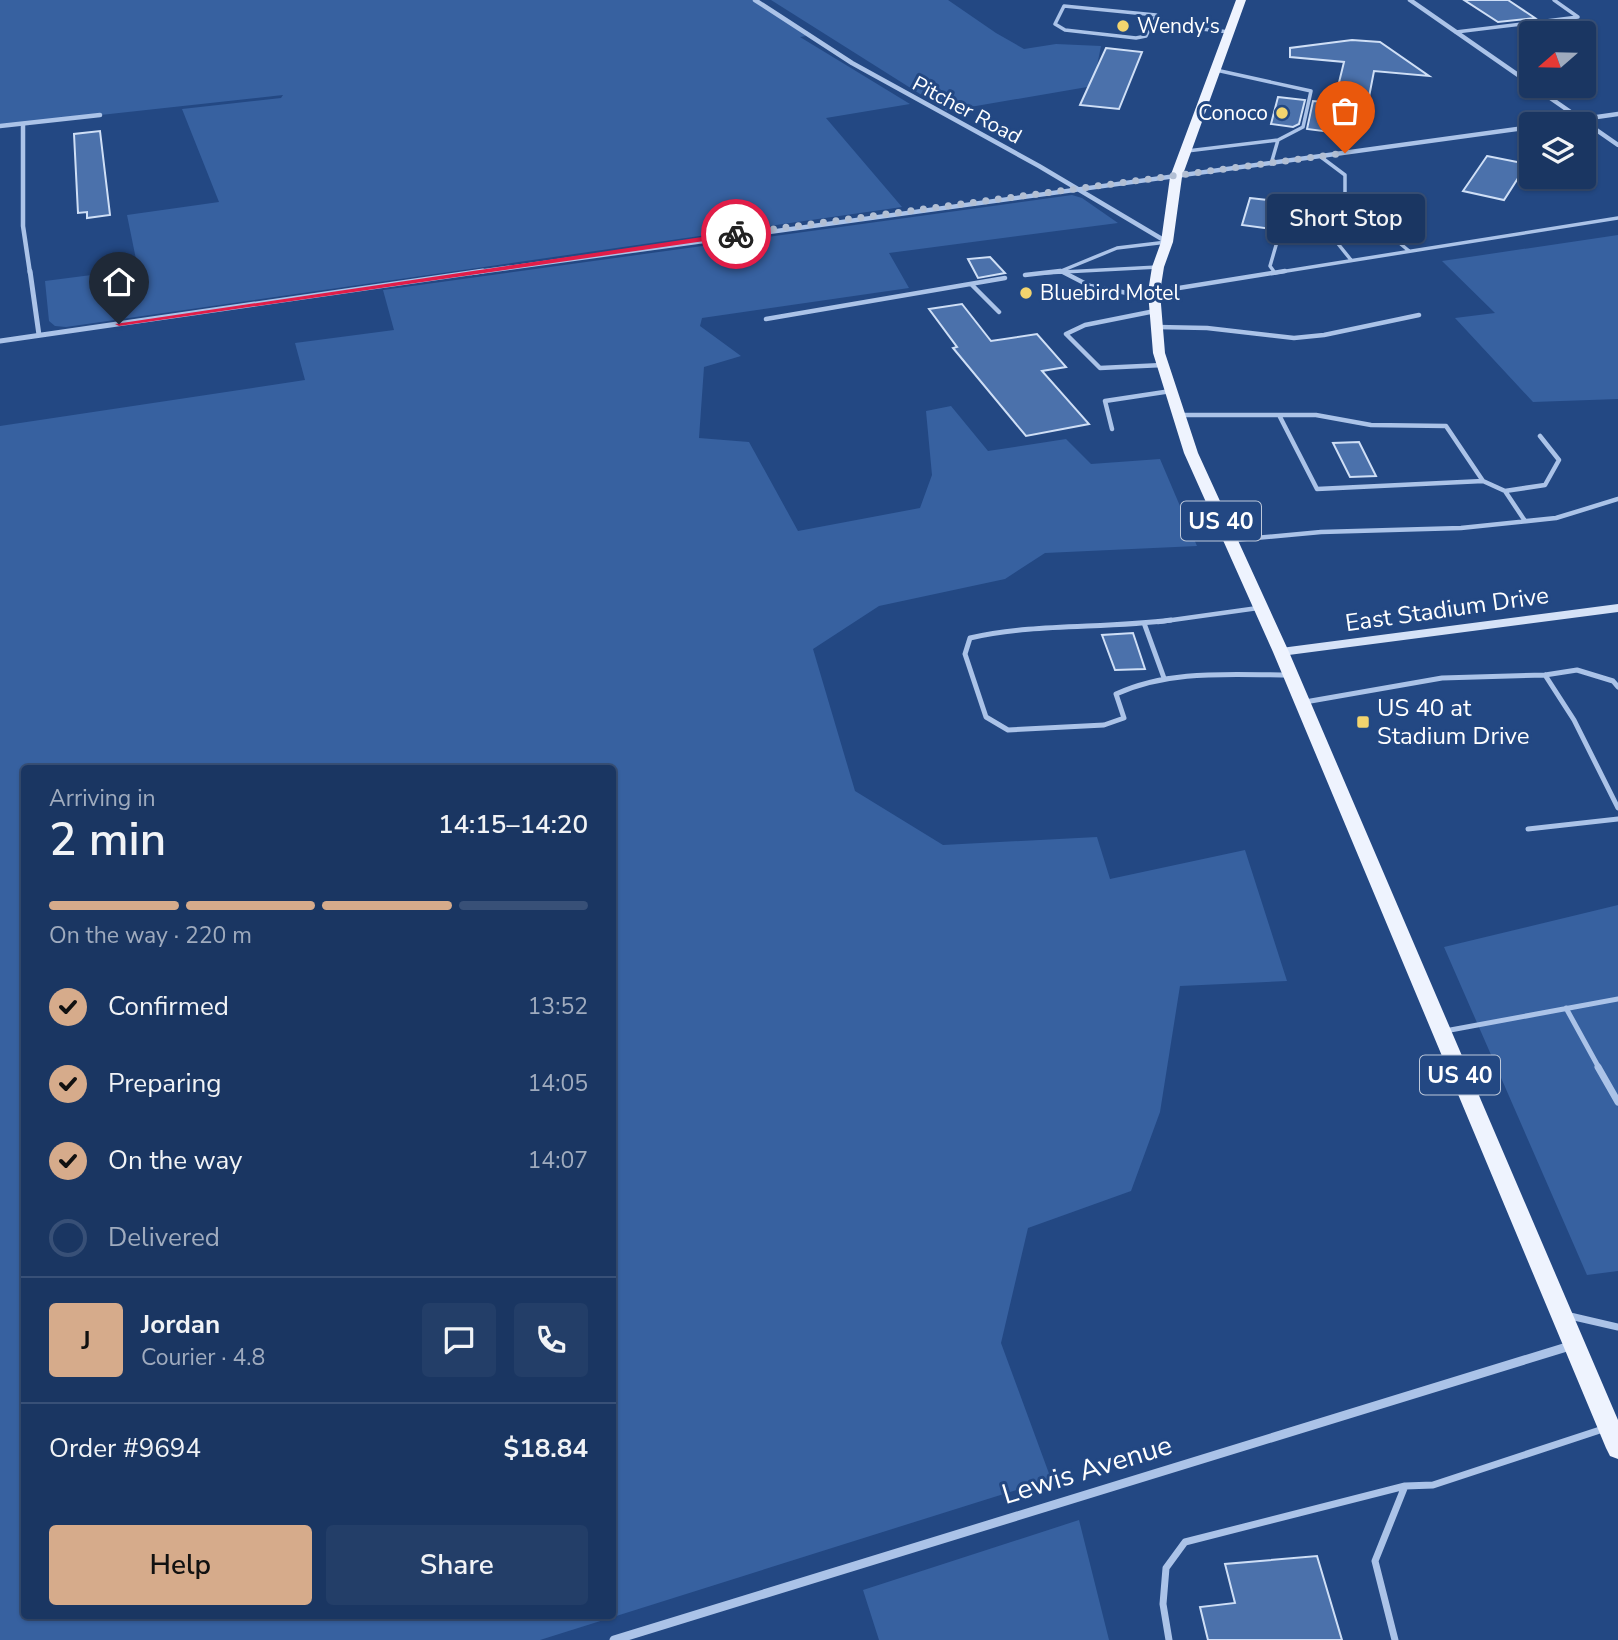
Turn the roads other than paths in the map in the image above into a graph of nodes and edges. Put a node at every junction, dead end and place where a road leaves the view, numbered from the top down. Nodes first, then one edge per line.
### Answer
1 (755, 0) edge
2 (1065, 0) edge
3 (1241, 0) edge
4 (1410, 0) edge
5 (1554, 0) edge
6 (1064, 6) junction
7 (1153, 24) junction
8 (1230, 32) junction
9 (1457, 33) junction
10 (1216, 70) junction
11 (1519, 76) edge
12 (1551, 98) edge
13 (1572, 112) edge
14 (1618, 114) edge
15 (100, 115) dead end
16 (1596, 117) edge
17 (23, 124) junction
18 (0, 127) edge
19 (1519, 129) edge
20 (1596, 129) edge
21 (1278, 140) junction
22 (1618, 145) edge
23 (1186, 151) junction
24 (1321, 157) junction
25 (1271, 164) junction
26 (1177, 177) junction
27 (1078, 190) junction
28 (1345, 205) junction
29 (1618, 218) edge
30 (1338, 229) dead end
31 (1279, 235) dead end
32 (1336, 235) dead end
33 (1167, 242) junction
34 (1409, 251) junction
35 (1351, 260) junction
36 (1158, 267) junction
37 (1061, 271) junction
38 (1275, 273) junction
39 (1025, 275) dead end
40 (1005, 278) dead end
41 (972, 285) junction
42 (1155, 307) junction
43 (999, 312) dead end
44 (1419, 315) dead end
45 (766, 319) dead end
46 (38, 335) junction
47 (0, 341) edge
48 (1163, 365) junction
49 (1171, 391) junction
50 (1179, 415) junction
51 (1279, 415) junction
52 (1112, 429) dead end
53 (1540, 436) dead end
54 (1483, 481) junction
55 (1505, 491) junction
56 (1618, 499) edge
57 (1525, 521) junction
58 (1230, 540) junction
59 (1261, 608) junction
60 (1618, 608) edge
61 (1144, 623) junction
62 (1281, 652) junction
63 (1290, 675) junction
64 (1545, 675) junction
65 (1164, 678) junction
66 (1618, 687) edge
67 (1302, 702) junction
68 (1618, 808) edge
69 (1618, 819) edge
70 (1528, 829) dead end
71 (1618, 999) edge
72 (1566, 1008) junction
73 (1442, 1031) junction
74 (1618, 1102) edge
75 (1562, 1315) junction
76 (1618, 1327) edge
77 (1574, 1344) junction
78 (1609, 1427) junction
79 (1618, 1448) edge
80 (1405, 1486) junction
81 (614, 1640) edge
82 (1169, 1640) edge
83 (1395, 1640) edge

1 - 27 street, Pitcher Road
2 - 6 lane
3 - 8 main road, US 40
4 - 9 street
5 - 9 lane
6 - 7 lane
6 - 7 lane
7 - 8 lane
8 - 10 main road, US 40
9 - 11 street
10 - 21 lane
10 - 23 main road, US 40
12 - 13 street
14 - 16 street
15 - 17 street
17 - 18 street
17 - 46 street
19 - 24 street
20 - 22 street
21 - 23 lane
21 - 25 lane
23 - 26 main road, US 40
24 - 25 street
24 - 28 lane
25 - 26 street
26 - 27 street
26 - 33 main road, US 40
27 - 33 street, Pitcher Road
27 - 46 street
28 - 30 lane
28 - 34 lane
29 - 34 lane
31 - 38 lane
32 - 35 lane
33 - 36 main road, US 40
33 - 37 lane
34 - 35 lane
35 - 38 lane
36 - 37 lane
36 - 42 main road, US 40
37 - 39 lane
37 - 42 lane
38 - 42 lane
40 - 41 lane
41 - 43 lane
41 - 45 lane
42 - 44 lane
42 - 48 main road, US 40
42 - 48 lane
46 - 47 street
48 - 49 main road, US 40
49 - 50 main road, US 40
49 - 52 lane
50 - 51 lane
50 - 58 main road, US 40
51 - 54 lane
51 - 54 lane
53 - 55 lane
54 - 55 lane
55 - 57 lane
56 - 57 lane
57 - 58 lane
58 - 59 main road, US 40
59 - 61 lane
59 - 62 main road, US 40
60 - 62 main road, East Stadium Drive
61 - 65 lane
61 - 65 lane
62 - 63 main road, US 40
63 - 65 lane
63 - 67 main road, US 40
64 - 66 lane
64 - 67 lane
64 - 68 lane
67 - 73 main road, US 40
69 - 70 lane
71 - 72 lane
72 - 73 lane
72 - 74 lane
73 - 75 main road, US 40
75 - 76 lane
75 - 77 main road, US 40
77 - 78 main road, US 40
77 - 81 street, Lewis Avenue
78 - 79 main road, US 40
78 - 80 lane
80 - 82 lane
80 - 83 lane

